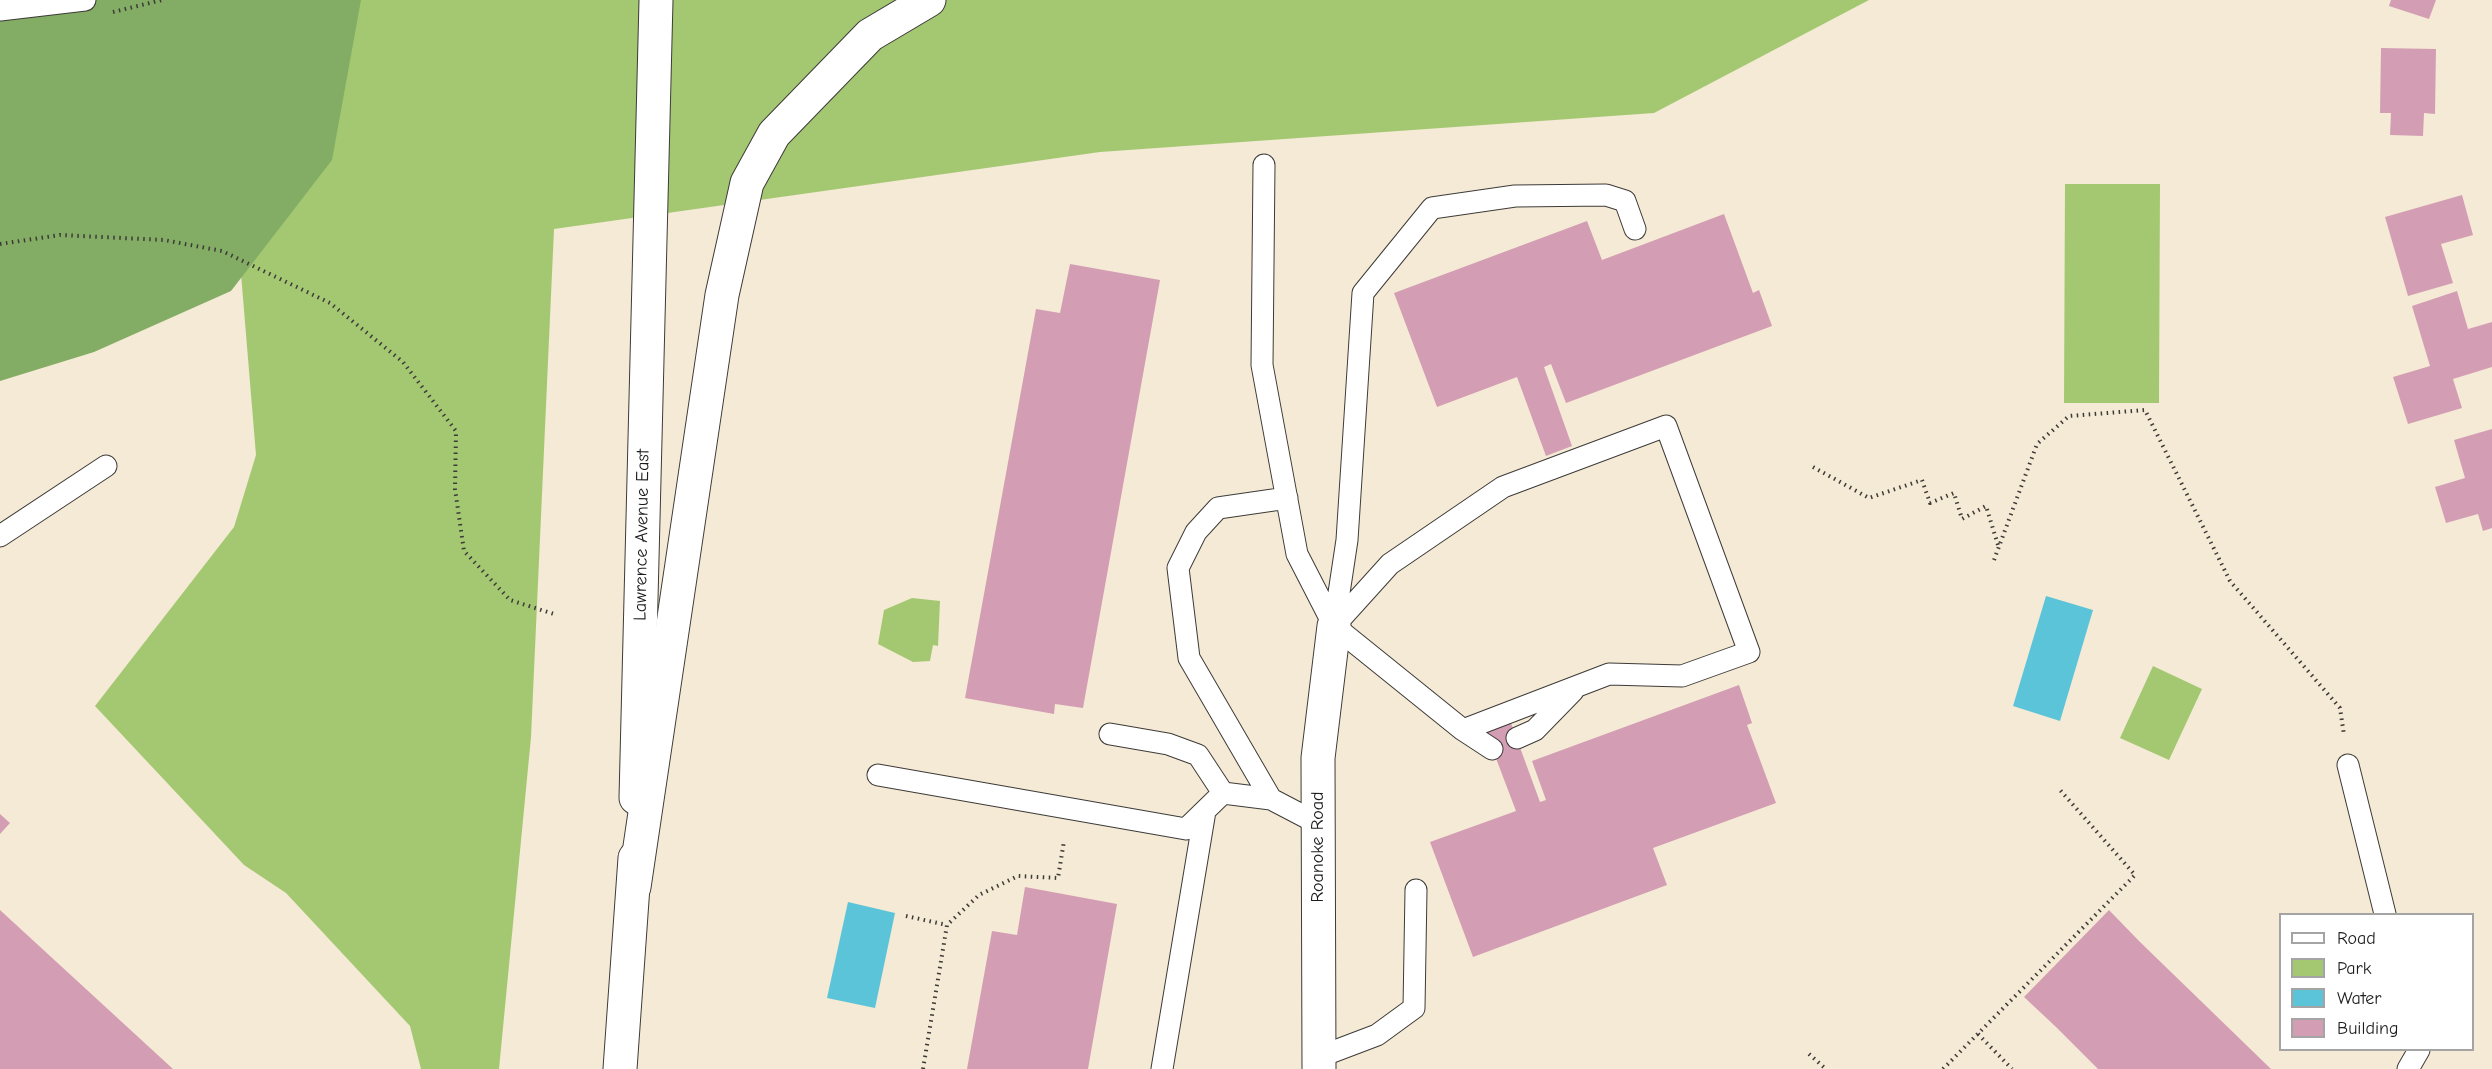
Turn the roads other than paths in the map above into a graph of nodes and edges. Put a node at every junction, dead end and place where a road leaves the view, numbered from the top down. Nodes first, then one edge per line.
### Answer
1 (85, 0) edge
2 (656, 0) edge
3 (929, 0) edge
4 (0, 10) edge
5 (1264, 165) dead end
6 (1635, 228) dead end
7 (106, 466) dead end
8 (1287, 498) junction
9 (0, 537) edge
10 (1334, 626) junction
11 (1580, 685) junction
12 (1463, 729) junction
13 (1110, 735) dead end
14 (1517, 738) dead end
15 (1492, 749) dead end
16 (2348, 765) road end
17 (878, 775) dead end
18 (1222, 793) junction
19 (1271, 799) junction
20 (1205, 811) junction
21 (1317, 823) junction
22 (634, 887) junction
23 (1416, 890) dead end
24 (2385, 913) edge
25 (2417, 1051) edge
26 (1319, 1063) edge
27 (620, 1069) edge
28 (1162, 1069) edge
29 (2408, 1069) edge

1 - 4 lane
2 - 22 main road, Lawrence Avenue East
3 - 22 main road
5 - 8 lane
6 - 10 lane
7 - 9 lane
8 - 10 lane
8 - 19 lane
10 - 11 lane
10 - 12 lane
10 - 21 main road, Roanoke Road
11 - 12 lane
11 - 14 lane
12 - 15 lane
13 - 18 lane
16 - 24 lane
17 - 20 lane
18 - 19 lane
18 - 20 lane
19 - 21 lane
20 - 28 lane
21 - 26 main road, Roanoke Road
22 - 27 main road, Lawrence Avenue East
23 - 26 lane
25 - 29 lane

